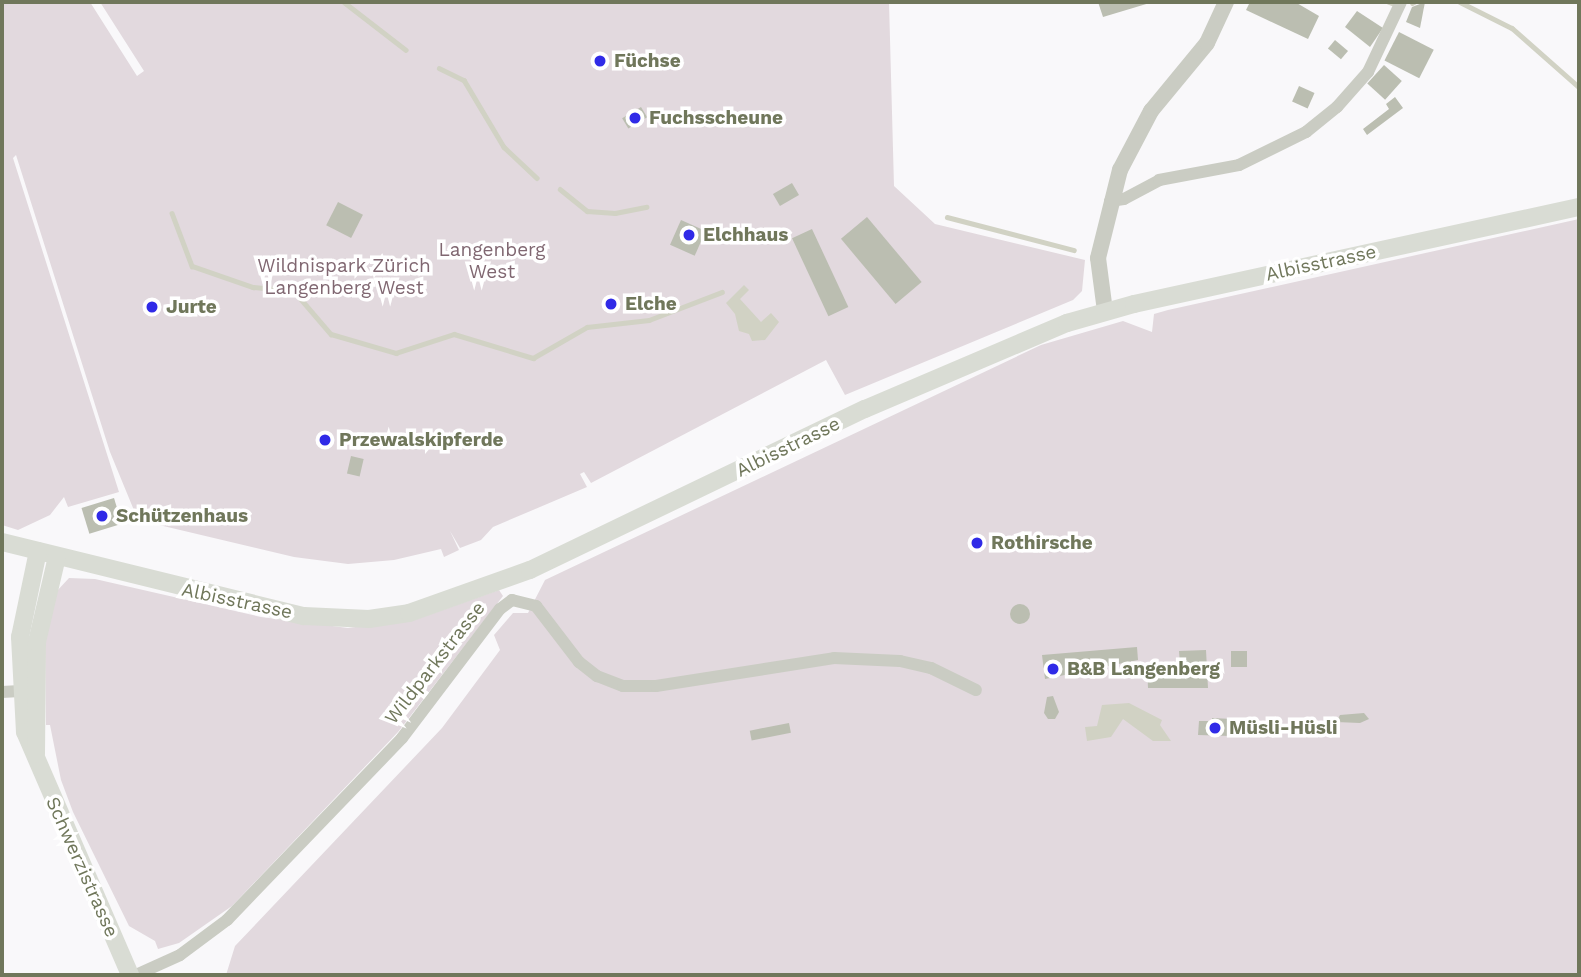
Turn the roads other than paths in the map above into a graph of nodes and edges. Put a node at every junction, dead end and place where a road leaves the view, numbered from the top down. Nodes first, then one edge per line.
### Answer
1 (1226, 2) edge
2 (1401, 2) edge
3 (1110, 201) junction
4 (1579, 207) edge
5 (1105, 311) junction
6 (2, 542) edge
7 (38, 551) junction
8 (57, 556) junction
9 (28, 691) junction
10 (976, 691) dead end
11 (2, 692) edge
12 (130, 975) edge
13 (136, 975) edge

1 - 3 street
2 - 3 street
3 - 5 street
4 - 5 main road, Albisstrasse
5 - 8 main road, Albisstrasse
6 - 7 main road, Albisstrasse
7 - 8 main road, Albisstrasse
7 - 9 main road, Schwerzistrasse
8 - 9 main road, Schwerzistrasse
9 - 11 street
9 - 12 main road, Schwerzistrasse
10 - 13 street, Wildparkstrasse

